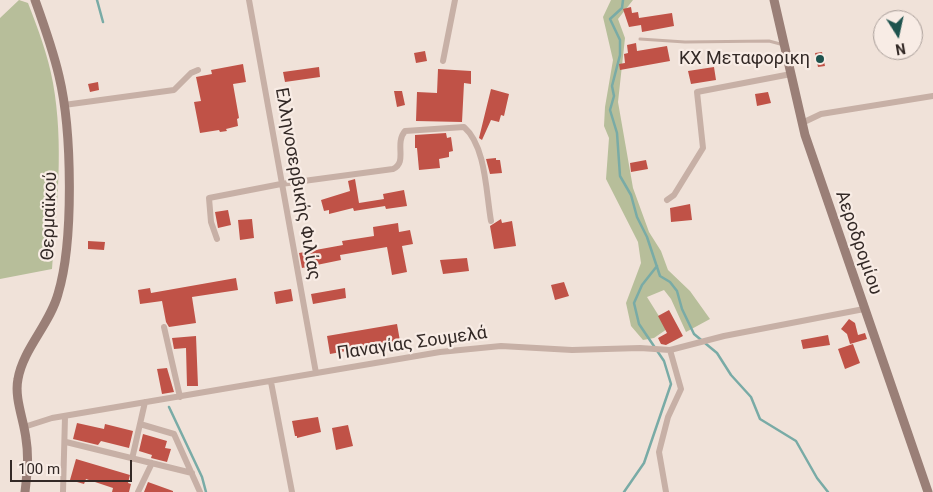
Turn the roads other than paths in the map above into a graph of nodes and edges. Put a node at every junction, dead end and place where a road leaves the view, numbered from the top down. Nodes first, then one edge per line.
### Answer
1 (35, 0) edge
2 (249, 0) edge
3 (455, 0) edge
4 (774, 0) edge
5 (640, 39) dead end
6 (784, 45) junction
7 (442, 61) dead end
8 (198, 70) dead end
9 (791, 74) junction
10 (933, 96) edge
11 (64, 105) junction
12 (802, 123) junction
13 (280, 184) junction
14 (668, 200) dead end
15 (491, 221) dead end
16 (216, 239) dead end
17 (864, 309) junction
18 (164, 327) dead end
19 (670, 350) junction
20 (316, 373) junction
21 (271, 382) junction
22 (180, 397) junction
23 (145, 402) junction
24 (66, 416) junction
25 (140, 424) junction
26 (24, 426) junction
27 (66, 442) junction
28 (132, 459) junction
29 (152, 462) junction
30 (192, 473) junction
31 (25, 492) edge
32 (63, 492) edge
33 (138, 492) edge
34 (200, 492) edge
35 (292, 492) edge
36 (666, 492) edge
37 (928, 492) edge

1 - 11 street, Θερμαϊκού
2 - 13 street, Ελληνοσερβικής Φιλίας
3 - 7 street
4 - 6 street, Αεροδρομίου
5 - 6 lane
6 - 9 street, Αεροδρομίου
8 - 11 street
9 - 12 street, Αεροδρομίου
9 - 14 street
10 - 12 street
11 - 26 street, Θερμαϊκού
12 - 17 street, Αεροδρομίου
13 - 15 street
13 - 16 street
13 - 20 street, Ελληνοσερβικής Φιλίας
17 - 19 street, Παναγίας Σουμελά
17 - 37 street, Αεροδρομίου
18 - 22 street
19 - 20 street, Παναγίας Σουμελά
19 - 36 street
20 - 21 street, Παναγίας Σουμελά
21 - 22 street, Παναγίας Σουμελά
21 - 35 street
22 - 23 street, Παναγίας Σουμελά
23 - 24 street, Παναγίας Σουμελά
23 - 25 street
24 - 26 street, Παναγίας Σουμελά
24 - 27 street
25 - 28 street
25 - 30 street
26 - 31 street, Θερμαϊκού
27 - 28 street
27 - 32 street
28 - 29 street
29 - 30 street
29 - 33 street
30 - 34 street

